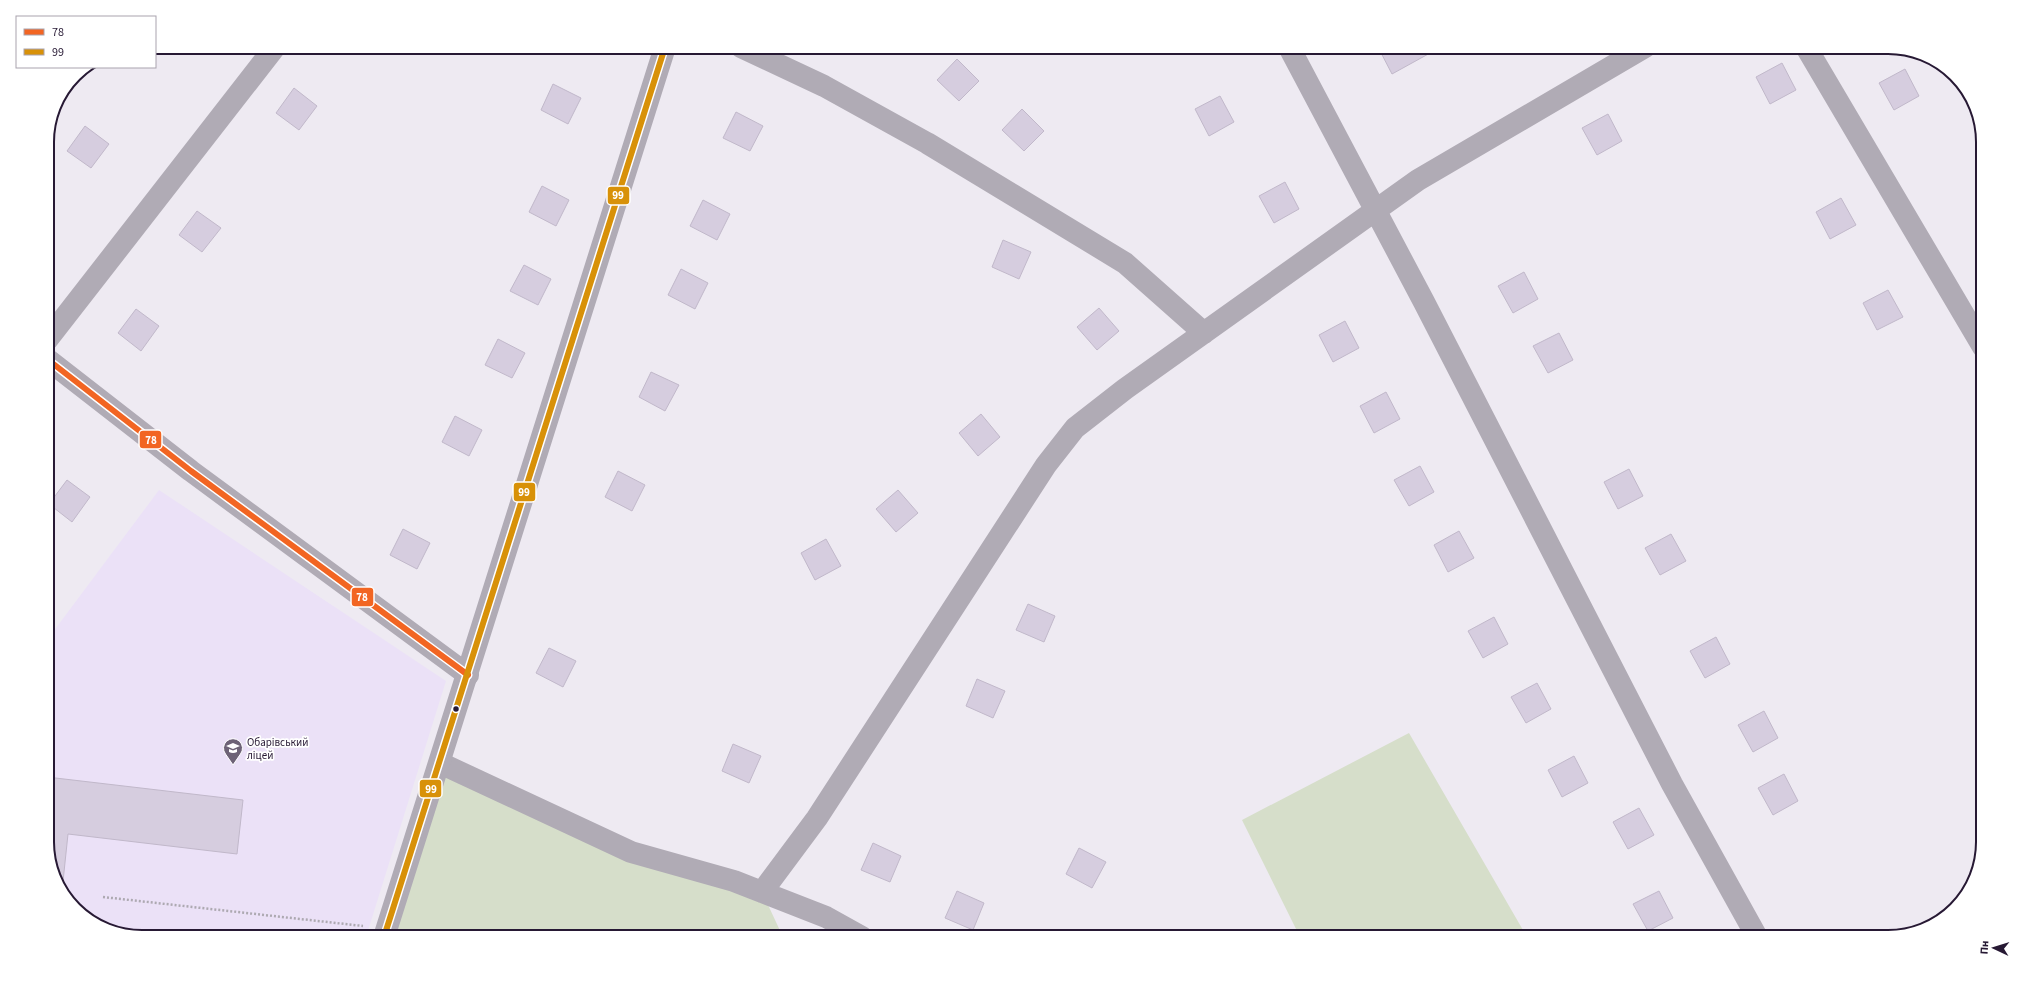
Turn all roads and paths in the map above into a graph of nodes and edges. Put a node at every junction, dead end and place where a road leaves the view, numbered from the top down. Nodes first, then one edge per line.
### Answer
1 (270, 54) edge
2 (663, 54) edge
3 (756, 54) edge
4 (1293, 54) edge
5 (1633, 54) edge
6 (1810, 54) edge
7 (1376, 210) junction
8 (54, 331) edge
9 (1204, 333) junction
10 (1976, 335) edge
11 (54, 364) edge
12 (468, 675) junction
13 (440, 763) junction
14 (762, 892) junction
15 (103, 897) dead end
16 (362, 930) edge
17 (387, 930) edge
18 (849, 930) edge
19 (1753, 930) edge

1 - 8 street
2 - 12 street
3 - 9 street
4 - 7 street
5 - 7 street
6 - 10 street
7 - 9 street
7 - 19 street
9 - 14 street
11 - 12 street
12 - 13 street
13 - 14 street
13 - 17 street
14 - 18 street
15 - 16 path

